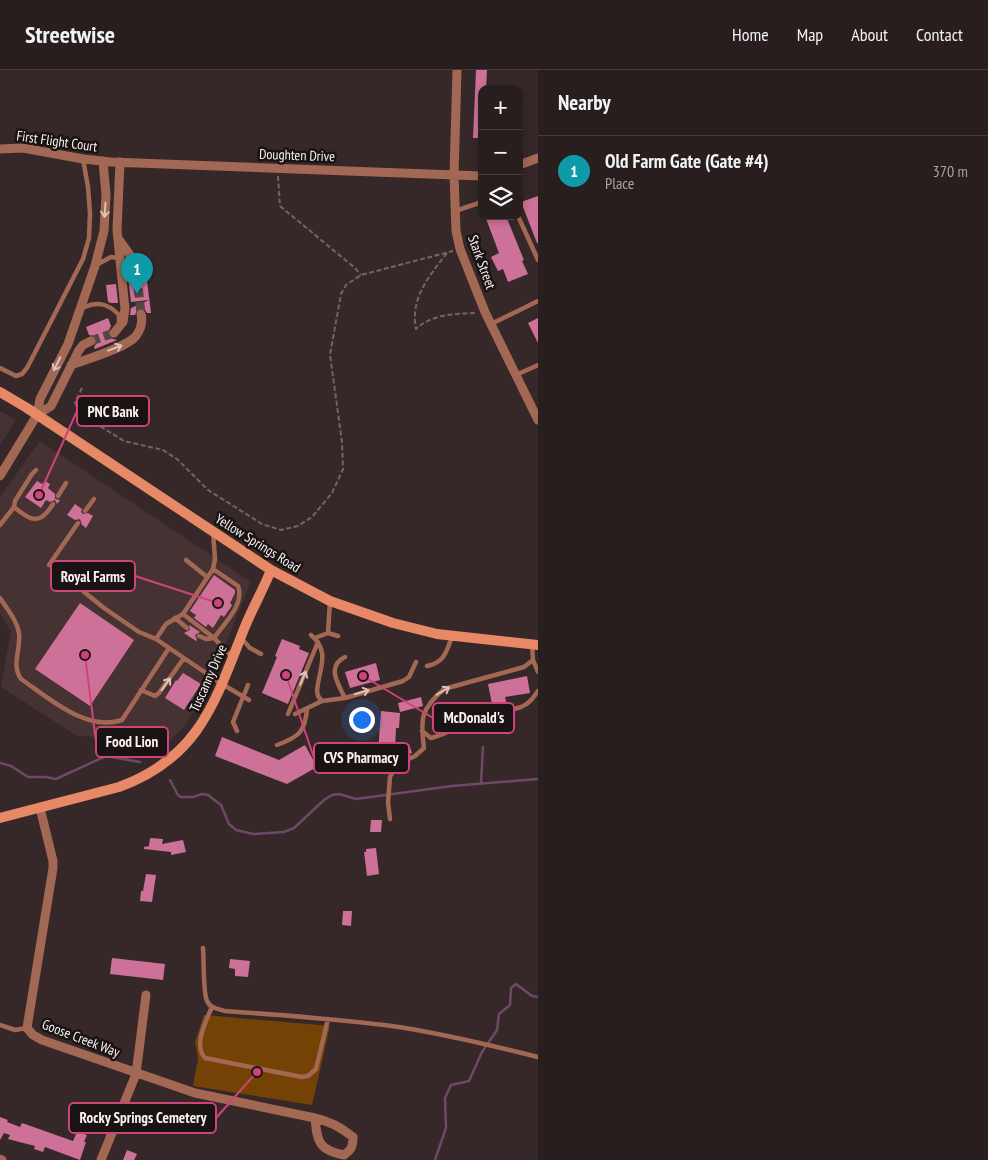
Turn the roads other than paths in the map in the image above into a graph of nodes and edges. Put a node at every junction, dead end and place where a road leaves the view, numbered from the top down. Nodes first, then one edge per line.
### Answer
1 (457, 70) edge
2 (0, 149) edge
3 (538, 158) edge
4 (83, 159) junction
5 (111, 162) junction
6 (523, 164) edge
7 (454, 175) junction
8 (478, 176) edge
9 (478, 203) edge
10 (455, 211) junction
11 (520, 220) edge
12 (118, 237) junction
13 (538, 260) edge
14 (120, 261) junction
15 (95, 266) junction
16 (137, 275) tunnel mouth
17 (538, 301) edge
18 (80, 309) junction
19 (141, 314) tunnel mouth
20 (490, 324) junction
21 (116, 330) joint
22 (92, 341) tunnel mouth
23 (71, 365) junction
24 (538, 365) edge
25 (0, 368) edge
26 (516, 375) junction
27 (0, 392) edge
28 (37, 415) junction
29 (538, 420) edge
30 (36, 470) dead end
31 (0, 476) edge
32 (66, 483) dead end
33 (58, 496) dead end
34 (94, 499) dead end
35 (53, 504) dead end
36 (14, 507) junction
37 (86, 511) dead end
38 (78, 523) dead end
39 (0, 525) edge
40 (213, 530) junction
41 (186, 560) dead end
42 (49, 565) dead end
43 (213, 569) junction
44 (271, 570) junction
45 (207, 577) junction
46 (83, 591) dead end
47 (0, 598) edge
48 (330, 601) junction
49 (183, 614) junction
50 (175, 618) junction
51 (187, 628) dead end
52 (328, 633) junction
53 (199, 636) dead end
54 (338, 636) dead end
55 (452, 637) junction
56 (214, 638) junction
57 (241, 638) junction
58 (315, 638) junction
59 (156, 639) junction
60 (535, 645) edge
61 (169, 648) junction
62 (261, 654) dead end
63 (345, 657) dead end
64 (184, 658) junction
65 (233, 658) junction
66 (533, 660) junction
67 (416, 662) dead end
68 (427, 666) dead end
69 (538, 672) edge
70 (222, 684) junction
71 (248, 685) dead end
72 (141, 690) junction
73 (538, 691) edge
74 (243, 696) junction
75 (345, 698) junction
76 (249, 700) dead end
77 (322, 701) junction
78 (307, 708) junction
79 (288, 714) dead end
80 (295, 714) dead end
81 (236, 731) dead end
82 (422, 731) junction
83 (277, 745) dead end
84 (40, 808) junction
85 (0, 818) edge
86 (390, 819) dead end
87 (203, 948) dead end
88 (146, 995) dead end
89 (212, 1007) junction
90 (328, 1019) junction
91 (0, 1025) edge
92 (27, 1028) junction
93 (538, 1057) edge
94 (136, 1074) junction
95 (314, 1118) junction
96 (101, 1160) edge

1 - 7 street, Stark Street
2 - 4 street, First Flight Court
3 - 6 street
4 - 5 street, First Flight Court
4 - 25 lane
5 - 7 street, Doughten Drive
5 - 12 street
5 -> 15 street
7 - 8 street, Doughten Drive
7 - 10 street, Stark Street
9 - 10 lane
10 - 20 street, Stark Street
11 - 13 lane
12 - 14 street
12 - 16 street
14 - 15 lane
14 - 21 street
15 - 18 street
17 - 20 lane
18 - 21 lane
18 -> 28 street
23 -> 19 street
20 - 26 street, Stark Street
22 - 23 street
23 - 28 street
24 - 26 lane
26 - 29 street, Stark Street
27 - 28 main road, Yellow Springs Road
28 - 31 street
28 - 40 main road, Yellow Springs Road
30 - 36 lane
32 - 33 lane
34 - 37 lane
35 - 36 lane
36 - 39 lane
38 - 42 lane
40 - 43 lane
40 - 44 main road, Yellow Springs Road
41 - 45 lane
43 - 45 lane
43 - 56 lane
44 - 48 main road, Yellow Springs Road
44 - 57 main road, Tuscanny Drive
45 - 49 lane
46 - 59 lane
47 - 72 lane
48 - 52 lane
48 - 55 main road, Yellow Springs Road
49 - 50 lane
49 - 56 lane
50 - 51 lane
50 - 59 lane
52 - 54 lane
52 - 58 lane
53 - 56 lane
55 - 60 main road, Yellow Springs Road
55 - 68 lane
56 - 65 lane
57 - 62 lane
57 - 65 main road, Tuscanny Drive
58 - 77 lane
79 -> 58 lane
59 - 61 lane
60 - 66 lane
61 - 64 lane
61 - 72 lane
63 - 75 lane
64 - 70 lane
72 -> 64 lane
65 - 70 main road, Tuscanny Drive
66 - 69 lane
82 -> 66 lane
75 -> 67 lane
70 - 74 lane
70 - 84 main road, Tuscanny Drive
71 - 74 lane
73 - 82 lane
74 - 76 lane
74 - 81 lane
75 - 77 lane
77 - 78 lane
78 - 80 lane
78 - 83 lane
82 - 86 lane
84 - 85 main road, Tuscanny Drive
84 - 92 street, Goose Creek Way
87 - 89 lane
88 - 94 street
89 - 90 lane
89 - 90 lane
90 - 93 lane
91 - 92 lane
92 - 94 street, Goose Creek Way
94 - 95 street, Goose Creek Way
94 - 96 street
95 - 95 street, Goose Creek Way

